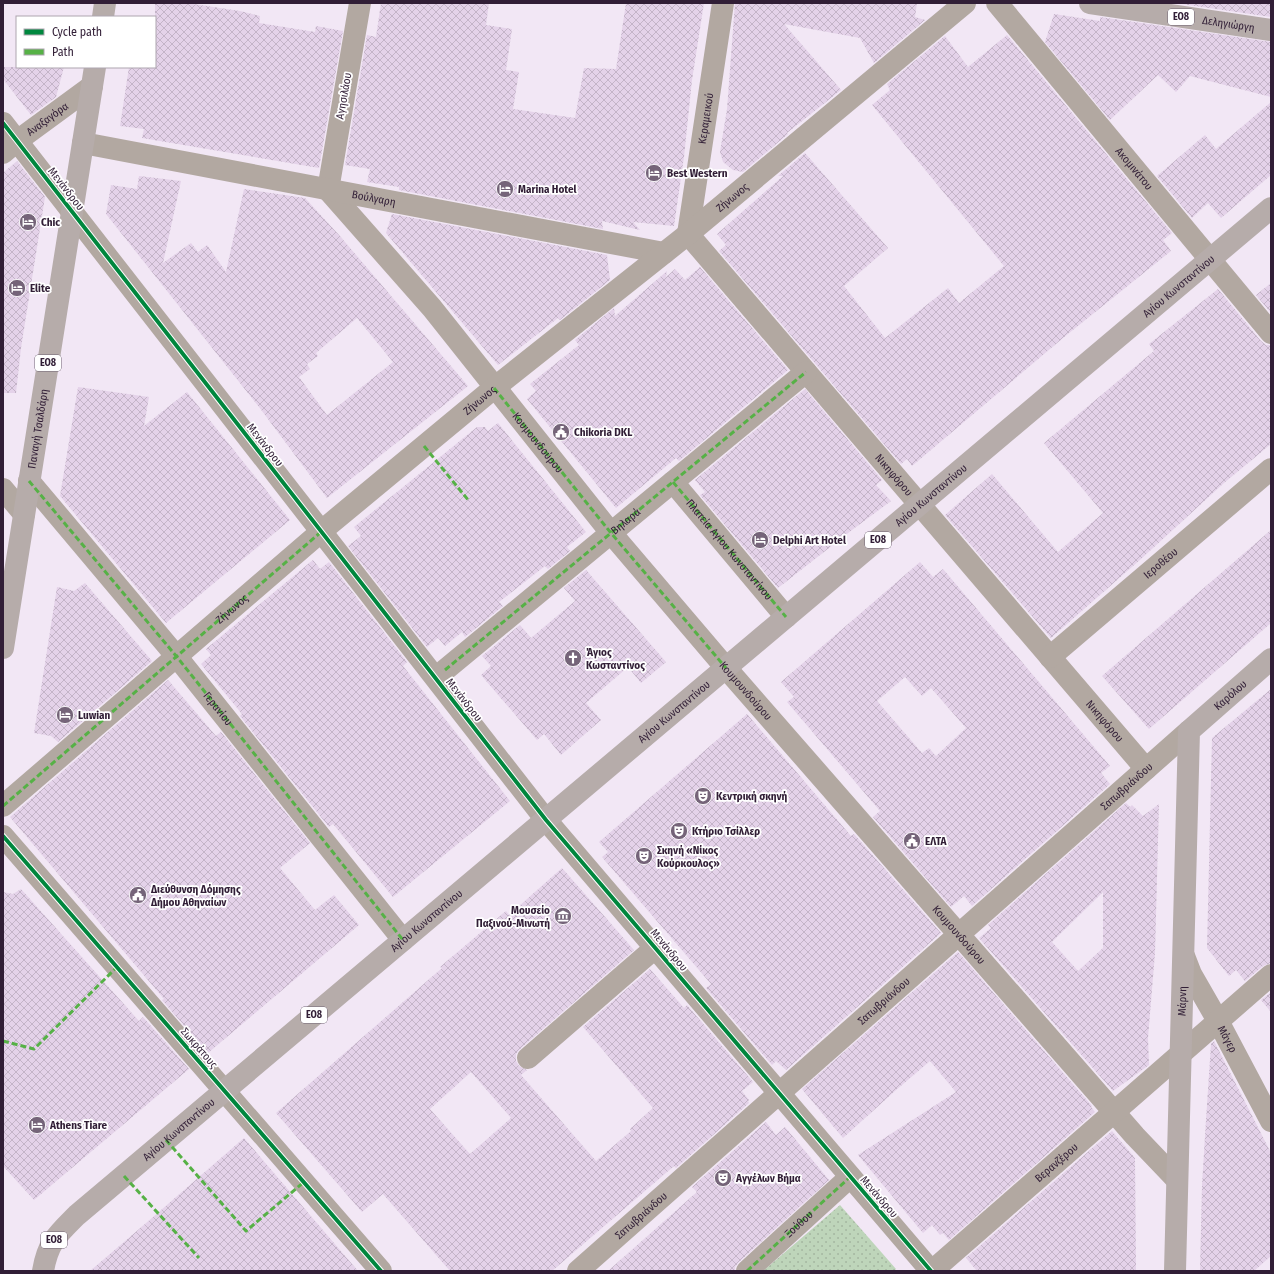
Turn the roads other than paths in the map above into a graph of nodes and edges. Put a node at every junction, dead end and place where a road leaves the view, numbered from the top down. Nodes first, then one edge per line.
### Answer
1 (105, 3) edge
2 (360, 3) edge
3 (724, 3) edge
4 (965, 3) edge
5 (997, 3) edge
6 (1090, 3) edge
7 (103, 16) edge
8 (1271, 30) edge
9 (94, 76) edge
10 (3, 124) edge
11 (83, 143) junction
12 (10, 147) edge
13 (328, 190) junction
14 (1271, 208) edge
15 (72, 212) junction
16 (688, 234) junction
17 (664, 253) junction
18 (1211, 259) junction
19 (1271, 333) edge
20 (806, 372) junction
21 (494, 388) junction
22 (1271, 469) edge
23 (29, 482) junction
24 (673, 482) junction
25 (3, 489) edge
26 (919, 505) junction
27 (24, 514) junction
28 (321, 532) junction
29 (611, 533) junction
30 (786, 617) junction
31 (3, 648) edge
32 (177, 656) junction
33 (1050, 657) junction
34 (1271, 659) edge
35 (726, 668) junction
36 (445, 670) dead end
37 (1190, 731) junction
38 (1146, 770) junction
39 (3, 806) edge
40 (546, 820) junction
41 (3, 836) edge
42 (960, 934) junction
43 (403, 940) junction
44 (655, 948) junction
45 (1184, 956) junction
46 (1271, 975) edge
47 (1218, 1021) junction
48 (1181, 1054) junction
49 (528, 1058) dead end
50 (224, 1091) junction
51 (779, 1094) junction
52 (1115, 1112) junction
53 (1271, 1121) edge
54 (850, 1177) junction
55 (1177, 1180) junction
56 (43, 1271) edge
57 (381, 1271) edge
58 (578, 1271) edge
59 (747, 1271) edge
60 (931, 1271) edge
61 (1175, 1271) edge

1 - 7 main road
2 - 13 street, Αγησιλάου
3 - 16 street, Κεραμεικού
4 - 16 street, Ζήνωνος
5 - 18 street, Ακομινάτου
6 - 8 main road, Δεληγιώργη / ΕΟ8
9 - 11 main road, Παναγή Τσαλδάρη / ΕΟ8
9 - 12 street, Αναξαγόρα
10 - 12 street, Μενάνδρου
11 - 13 street, Βούλγαρη
11 - 15 main road, Παναγή Τσαλδάρη / ΕΟ8
12 - 15 street, Μενάνδρου
13 - 17 street, Βούλγαρη
13 - 21 street, Κουμουνδούρου
14 - 18 main road, Αγίου Κωνσταντίνου / ΕΟ8
15 - 23 main road, Παναγή Τσαλδάρη / ΕΟ8
15 - 28 street, Μενάνδρου
16 - 17 street, Ζήνωνος
16 - 20 street, Νικηφόρου
17 - 21 street, Ζήνωνος
18 - 19 street, Ακομινάτου
18 - 26 main road, Αγίου Κωνσταντίνου / ΕΟ8
20 - 24 street, Βηλαρά
20 - 26 street, Νικηφόρου
21 - 28 street, Ζήνωνος
21 - 29 street, Κουμουνδούρου
22 - 33 street, Ιεροθέου
23 - 27 main road, Παναγή Τσαλδάρη / ΕΟ8
23 - 32 street, Γερανίου
24 - 29 street, Βηλαρά
24 - 30 street, Πλατεία Αγίου Κωνσταντίνου
25 - 27 street
26 - 30 main road, Αγίου Κωνσταντίνου / ΕΟ8
26 - 33 street, Νικηφόρου
27 - 31 main road, Παναγή Τσαλδάρη / ΕΟ8
28 - 32 street, Ζήνωνος
28 - 40 street, Μενάνδρου
29 - 35 street, Κουμουνδούρου
29 - 36 street, Βηλαρά
30 - 35 main road, Αγίου Κωνσταντίνου / ΕΟ8
32 - 39 street, Ζήνωνος
32 - 43 street, Γερανίου
33 - 38 street, Νικηφόρου
34 - 37 main road, Καρόλου
35 - 40 main road, Αγίου Κωνσταντίνου / ΕΟ8
35 - 42 street, Κουμουνδούρου
37 - 38 street, Σατωβριάνδου
37 - 45 main road, Μάρνη
38 - 42 street, Σατωβριάνδου
40 - 43 main road, Αγίου Κωνσταντίνου / ΕΟ8
40 - 44 street, Μενάνδρου
41 - 50 street, Σωκράτους
42 - 51 street, Σατωβριάνδου
42 - 52 street, Κουμουνδούρου
43 - 50 main road, Αγίου Κωνσταντίνου / ΕΟ8
44 - 49 street, Μενάνδρου
44 - 51 street, Μενάνδρου
45 - 47 street, Μάγερ
45 - 48 main road, Μάρνη
46 - 47 street, Βερανζέρου
47 - 48 street, Βερανζέρου
47 - 53 street, Μάγερ
48 - 52 street, Βερανζέρου
48 - 55 main road, Μάρνη
50 - 56 main road, Αγίου Κωνσταντίνου / ΕΟ8
50 - 57 street, Σωκράτους
51 - 54 street, Μενάνδρου
51 - 58 street, Σατωβριάνδου
52 - 55 street, Κουμουνδούρου
52 - 60 street, Βερανζέρου
54 - 59 street, Ξούθου
54 - 60 street, Μενάνδρου
55 - 61 main road, Μάρνη

